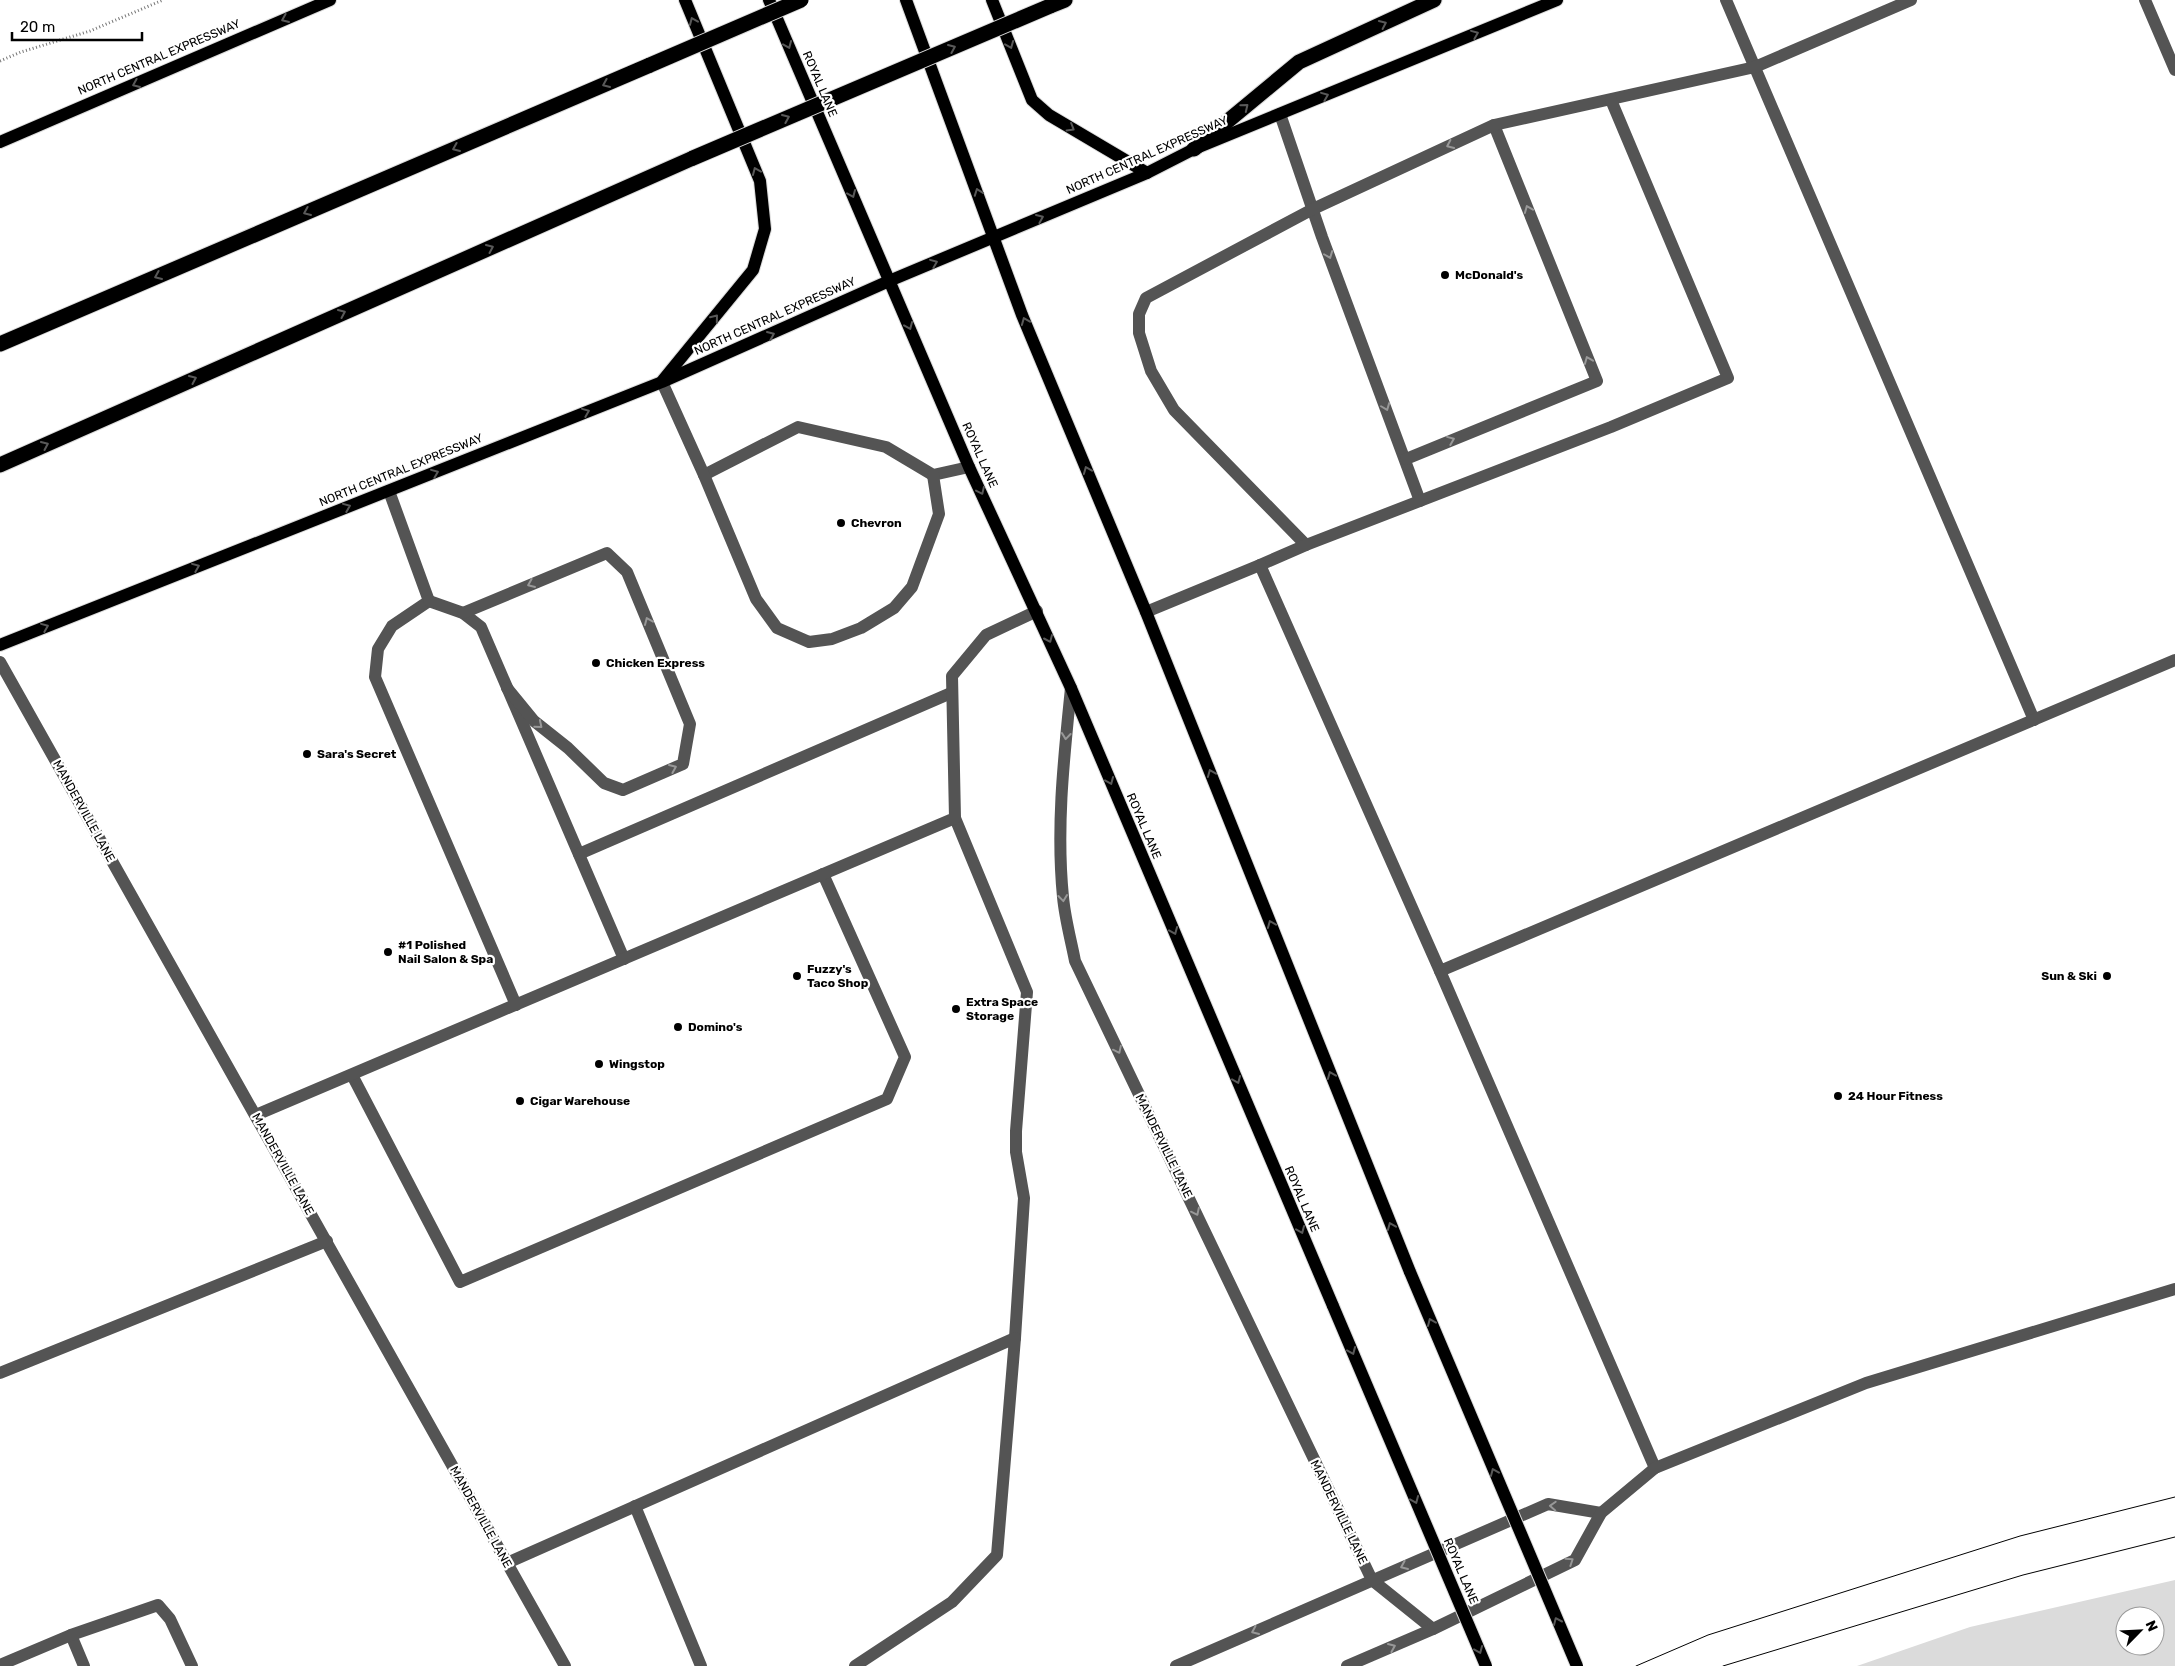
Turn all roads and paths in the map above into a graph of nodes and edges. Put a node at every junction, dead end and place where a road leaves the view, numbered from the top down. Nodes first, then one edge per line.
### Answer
1 (163, 0) edge
2 (330, 0) edge
3 (685, 0) edge
4 (769, 0) edge
5 (801, 0) edge
6 (906, 0) edge
7 (992, 0) edge
8 (1065, 0) edge
9 (1434, 0) edge
10 (1557, 0) edge
11 (1726, 0) edge
12 (1911, 0) edge
13 (2145, 0) edge
14 (0, 61) edge
15 (1755, 67) junction
16 (2175, 70) edge
17 (1611, 100) junction
18 (1280, 114) junction
19 (1494, 125) junction
20 (0, 142) edge
21 (1194, 149) junction
22 (1147, 173) junction
23 (1313, 209) junction
24 (995, 238) junction
25 (889, 281) junction
26 (0, 344) edge
27 (662, 382) junction
28 (1406, 459) junction
29 (0, 465) edge
30 (969, 467) junction
31 (704, 475) junction
32 (933, 475) junction
33 (389, 491) junction
34 (1420, 501) junction
35 (1306, 545) junction
36 (1260, 565) junction
37 (429, 601) junction
38 (1037, 611) junction
39 (1146, 612) junction
40 (463, 613) junction
41 (0, 645) edge
42 (2175, 660) edge
43 (0, 662) edge
44 (507, 688) junction
45 (1071, 688) junction
46 (951, 693) junction
47 (2034, 720) junction
48 (955, 818) junction
49 (579, 854) junction
50 (823, 874) junction
51 (624, 959) junction
52 (1440, 971) junction
53 (516, 1005) junction
54 (352, 1075) junction
55 (256, 1116) junction
56 (327, 1241) junction
57 (2175, 1289) edge
58 (1015, 1338) junction
59 (0, 1373) edge
60 (1654, 1468) junction
61 (635, 1506) junction
62 (1601, 1513) junction
63 (507, 1562) junction
64 (1372, 1580) junction
65 (1434, 1629) junction
66 (71, 1635) junction
67 (548, 1636) junction
68 (0, 1665) edge
69 (84, 1666) edge
70 (192, 1666) edge
71 (556, 1666) edge
72 (565, 1666) edge
73 (701, 1666) edge
74 (855, 1666) edge
75 (1176, 1666) edge
76 (1348, 1666) edge
77 (1486, 1666) edge
78 (1577, 1666) edge

1 - 14 path
2 -> 20 main road, NORTH CENTRAL EXPRESSWAY
27 -> 3 main road
4 -> 25 main road, ROYAL LANE
5 -> 26 highway, bridge
24 -> 6 main road
7 -> 22 main road
29 -> 8 highway, bridge
21 -> 9 highway
18 -> 10 main road, NORTH CENTRAL EXPRESSWAY
11 - 15 street
12 - 15 street
13 - 16 street
15 - 17 street
15 - 47 street
17 - 19 street
17 - 34 street
18 - 21 main road, NORTH CENTRAL EXPRESSWAY
18 - 23 street
19 -> 23 street
28 -> 19 street
21 - 22 main road, NORTH CENTRAL EXPRESSWAY
24 -> 22 main road, NORTH CENTRAL EXPRESSWAY
23 -> 28 street
23 - 35 street
25 -> 24 main road, NORTH CENTRAL EXPRESSWAY
39 -> 24 main road
27 -> 25 main road, NORTH CENTRAL EXPRESSWAY
25 -> 30 main road, ROYAL LANE
27 - 31 street
33 -> 27 main road, NORTH CENTRAL EXPRESSWAY
28 - 34 street
30 - 32 street
30 -> 38 main road, ROYAL LANE
31 - 32 street
31 - 32 street
33 - 37 street
41 -> 33 main road, NORTH CENTRAL EXPRESSWAY
34 - 35 street
35 - 36 street
36 - 39 street
36 - 52 street
37 - 40 street
37 - 53 street
38 -> 45 main road, ROYAL LANE
38 - 46 street
78 -> 39 main road, bridge
40 - 44 street
44 -> 40 street
42 - 47 street
43 - 55 street, MANDERVILLE LANE
44 - 49 street
45 -> 64 street, MANDERVILLE LANE
45 -> 77 main road, ROYAL LANE, bridge
46 - 48 street
46 - 49 street
47 - 52 street
48 - 50 street
48 - 58 street
49 - 51 street
50 - 51 street
50 - 54 street
51 - 53 street
52 - 60 street
53 - 54 street
54 - 55 street
55 - 56 street, MANDERVILLE LANE
56 - 59 street
56 - 63 street, MANDERVILLE LANE
57 - 60 street
58 - 61 street
58 - 74 street
60 - 62 street
61 - 63 street
61 - 73 street
62 -> 64 street, MANDERVILLE LANE
65 -> 62 street
63 - 67 street, MANDERVILLE LANE
64 - 65 street, MANDERVILLE LANE
64 -> 75 street, MANDERVILLE LANE
76 -> 65 street
66 - 68 street
66 - 69 street
66 - 70 street
67 - 71 street
67 - 72 street, MANDERVILLE LANE

